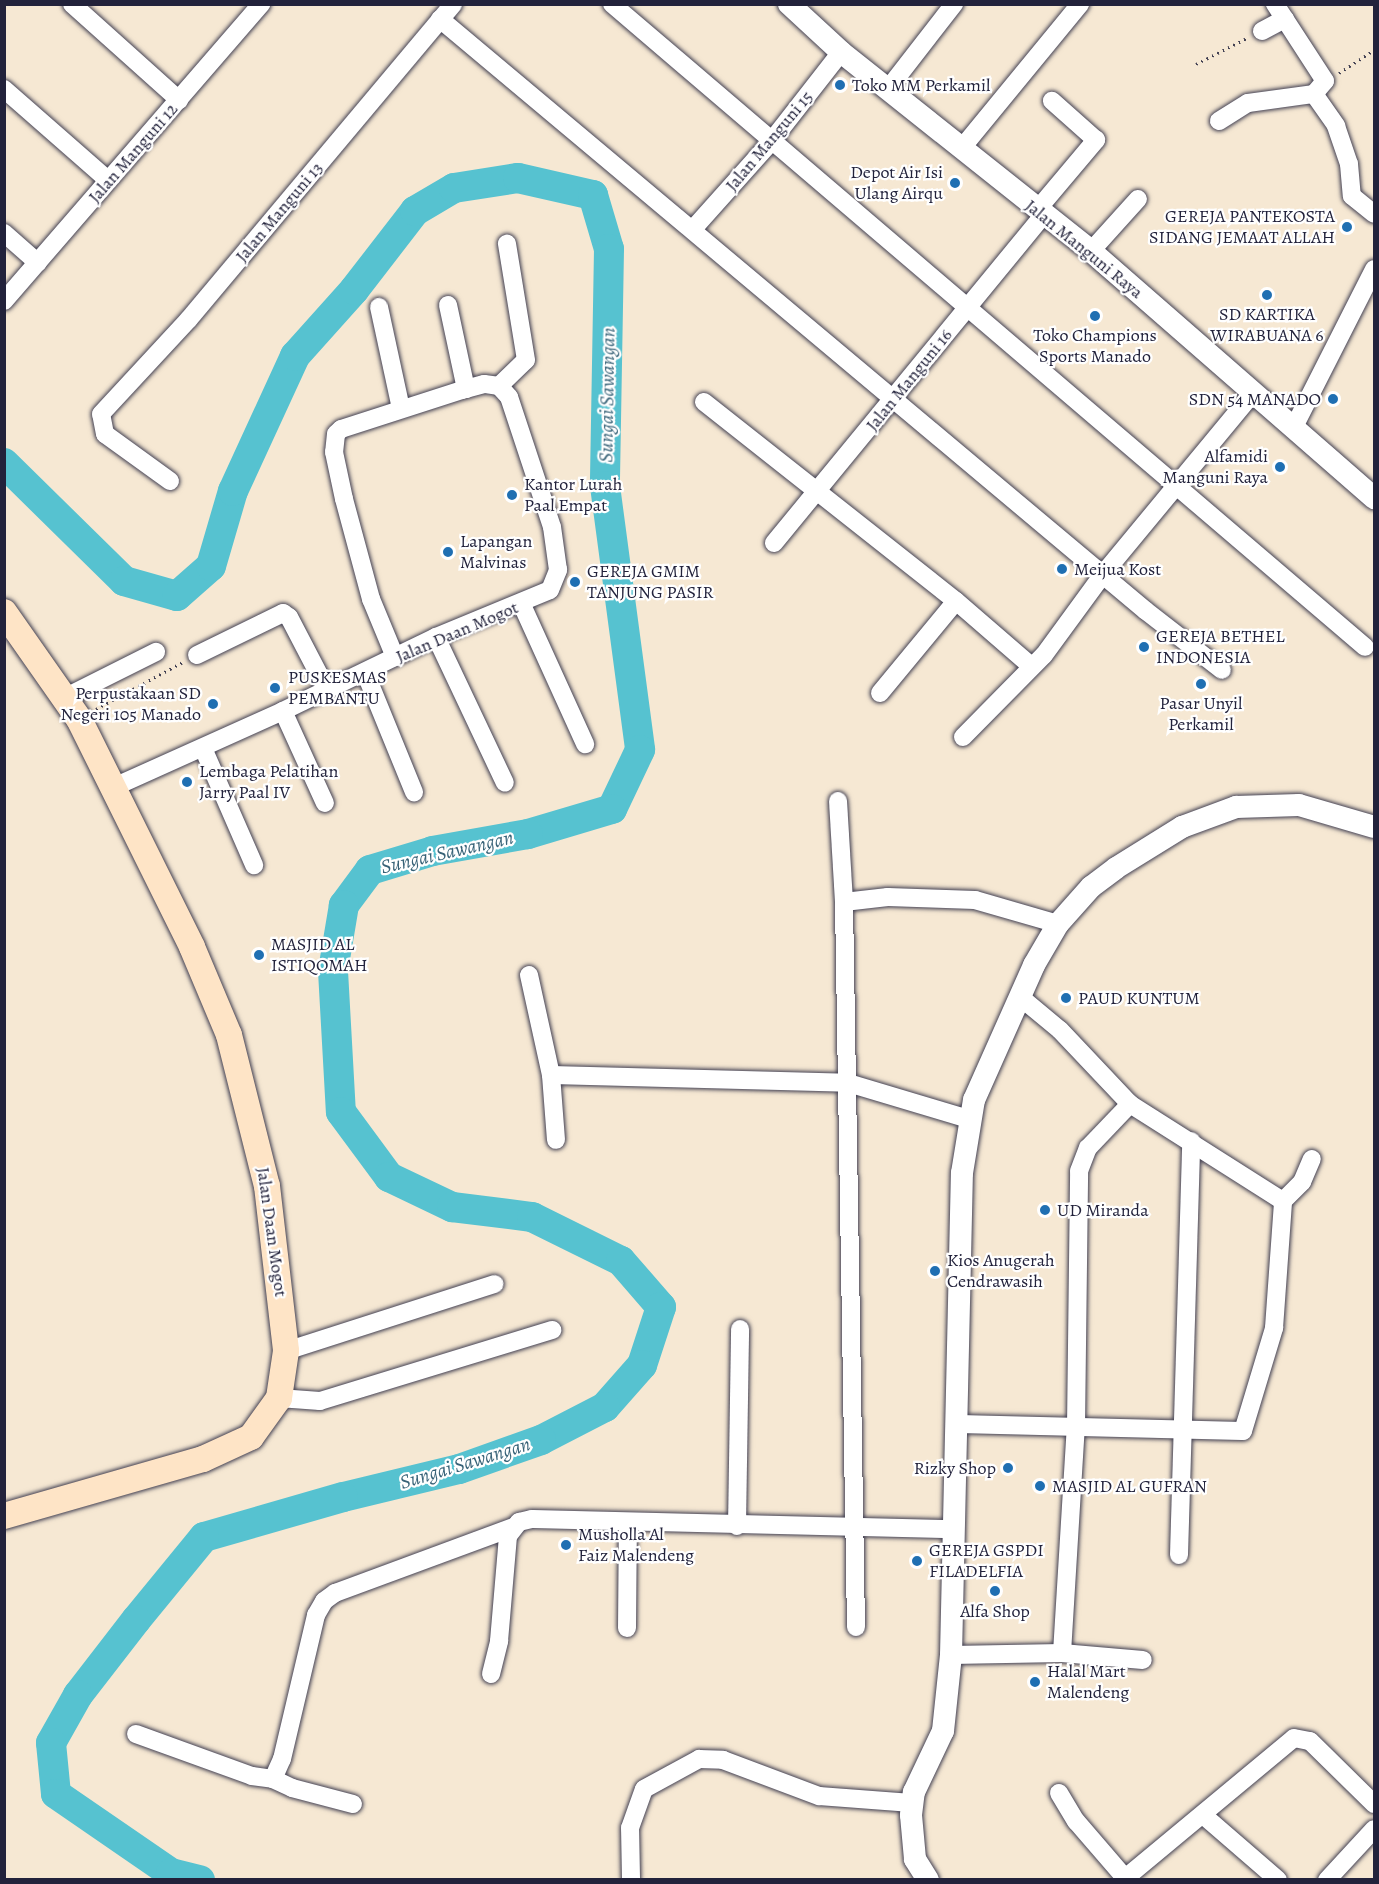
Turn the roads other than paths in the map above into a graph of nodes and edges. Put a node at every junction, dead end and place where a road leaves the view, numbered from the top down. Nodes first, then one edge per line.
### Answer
1 (72, 4) edge
2 (453, 4) edge
3 (612, 4) edge
4 (789, 4) edge
5 (954, 4) edge
6 (1080, 4) edge
7 (252, 8) edge
8 (1280, 12) edge
9 (440, 19) junction
10 (1262, 31) road end
11 (841, 52) junction
12 (1319, 88) junction
13 (4, 89) edge
14 (888, 89) junction
15 (179, 100) junction
16 (1052, 101) dead end
17 (1219, 121) dead end
18 (770, 143) junction
19 (961, 149) junction
20 (108, 180) junction
21 (1138, 199) dead end
22 (1040, 213) junction
23 (1374, 214) edge
24 (693, 229) junction
25 (4, 234) edge
26 (507, 244) dead end
27 (1091, 251) junction
28 (38, 263) junction
29 (1374, 269) edge
30 (4, 301) edge
31 (448, 305) dead end
32 (379, 307) dead end
33 (966, 309) junction
34 (466, 389) junction
35 (504, 392) junction
36 (1254, 392) junction
37 (896, 398) junction
38 (704, 402) dead end
39 (401, 409) junction
40 (1294, 427) junction
41 (170, 481) dead end
42 (1174, 487) junction
43 (817, 491) junction
44 (1374, 498) edge
45 (774, 543) dead end
46 (1104, 573) junction
47 (956, 601) junction
48 (522, 605) junction
49 (4, 612) edge
50 (436, 637) junction
51 (1365, 647) dead end
52 (156, 652) dead end
53 (197, 655) road end
54 (394, 657) junction
55 (1030, 665) junction
56 (1222, 670) dead end
57 (365, 672) junction
58 (327, 690) junction
59 (880, 693) dead end
60 (64, 698) junction
61 (283, 711) junction
62 (963, 737) dead end
63 (585, 744) dead end
64 (203, 748) junction
65 (505, 783) dead end
66 (114, 787) junction
67 (414, 792) dead end
68 (838, 801) dead end
69 (325, 803) dead end
70 (1374, 827) edge
71 (254, 865) dead end
72 (844, 902) junction
73 (1058, 924) junction
74 (528, 975) dead end
75 (1019, 996) junction
76 (551, 1075) junction
77 (848, 1083) junction
78 (1131, 1104) junction
79 (969, 1119) junction
80 (556, 1140) dead end
81 (1191, 1142) junction
82 (1312, 1159) dead end
83 (1283, 1201) junction
84 (495, 1284) dead end
85 (740, 1329) dead end
86 (552, 1330) dead end
87 (286, 1351) junction
88 (279, 1398) junction
89 (958, 1424) junction
90 (1076, 1426) junction
91 (1182, 1427) junction
92 (4, 1516) edge
93 (628, 1522) junction
94 (737, 1526) junction
95 (855, 1526) junction
96 (513, 1527) junction
97 (955, 1529) junction
98 (1179, 1555) dead end
99 (856, 1627) dead end
100 (627, 1628) dead end
101 (1062, 1653) junction
102 (951, 1655) junction
103 (1143, 1660) dead end
104 (491, 1674) dead end
105 (136, 1734) dead end
106 (273, 1779) junction
107 (1059, 1793) dead end
108 (912, 1803) junction
109 (353, 1804) dead end
110 (1374, 1804) edge
111 (1203, 1815) junction
112 (1374, 1829) edge
113 (631, 1878) edge
114 (1272, 1878) edge
115 (1125, 1879) edge
116 (928, 1880) edge
117 (1327, 1880) edge

1 - 15 street
2 - 9 street, Jalan Manguni 13
3 - 18 street
4 - 11 street, Jalan Manguni Raya
5 - 14 street
6 - 19 street
7 - 15 street, Jalan Manguni 12
8 - 10 street
8 - 12 street
9 - 24 street
9 - 41 street, Jalan Manguni 13
11 - 14 street, Jalan Manguni Raya
11 - 18 street, Jalan Manguni 15
12 - 17 street
12 - 23 street
13 - 20 street
14 - 19 street, Jalan Manguni Raya
15 - 20 street, Jalan Manguni 12
16 - 22 street, Jalan Manguni 16
18 - 24 street, Jalan Manguni 15
18 - 33 street
19 - 22 street, Jalan Manguni Raya
20 - 28 street, Jalan Manguni 12
21 - 27 street
22 - 27 street, Jalan Manguni Raya
22 - 33 street, Jalan Manguni 16
24 - 37 street
25 - 28 street
26 - 35 street
27 - 36 street, Jalan Manguni Raya
28 - 30 street, Jalan Manguni 12
29 - 40 street
31 - 34 street
32 - 39 street
33 - 37 street, Jalan Manguni 16
33 - 42 street
34 - 35 street
34 - 39 street
35 - 48 street, Jalan Daan Mogot
36 - 40 street, Jalan Manguni Raya
36 - 42 street
37 - 43 street, Jalan Manguni 16
37 - 46 street
38 - 43 street
39 - 54 street
40 - 44 street, Jalan Manguni Raya
42 - 46 street
42 - 51 street
43 - 45 street, Jalan Manguni 16
43 - 47 street
46 - 55 street
46 - 56 street
47 - 55 street
47 - 59 street
48 - 50 street, Jalan Daan Mogot
48 - 63 street
49 - 60 main road, Jalan Daan Mogot
50 - 54 street, Jalan Daan Mogot
50 - 65 street
52 - 60 street
53 - 58 street
54 - 57 street, Jalan Daan Mogot
55 - 62 street
57 - 58 street, Jalan Daan Mogot
57 - 67 street
58 - 61 street, Jalan Daan Mogot
60 - 66 main road, Jalan Daan Mogot
61 - 64 street, Jalan Daan Mogot
61 - 69 street
64 - 66 street, Jalan Daan Mogot
64 - 71 street
66 - 87 main road, Jalan Daan Mogot
68 - 72 street
70 - 73 street
72 - 73 street
72 - 77 street
73 - 75 street
74 - 76 street
75 - 78 street
75 - 79 street
76 - 77 street
76 - 80 street
77 - 79 street
77 - 95 street
78 - 81 street
78 - 90 street
79 - 89 street
81 - 83 street
81 - 91 street
82 - 83 street
83 - 91 street
84 - 87 street
85 - 94 street
86 - 88 street
87 - 88 main road, Jalan Daan Mogot
88 - 92 main road, Jalan Daan Mogot
89 - 90 street
89 - 97 street
90 - 91 street
90 - 101 street
91 - 98 street
93 - 94 street
93 - 96 street
93 - 100 street
94 - 95 street
95 - 97 street
95 - 99 street
96 - 104 street
96 - 106 street
97 - 102 street
101 - 102 street
101 - 103 street
102 - 108 street
105 - 106 street
106 - 109 street
107 - 115 street
108 - 113 street
108 - 116 street
110 - 111 street
111 - 114 street
111 - 115 street
112 - 117 street

